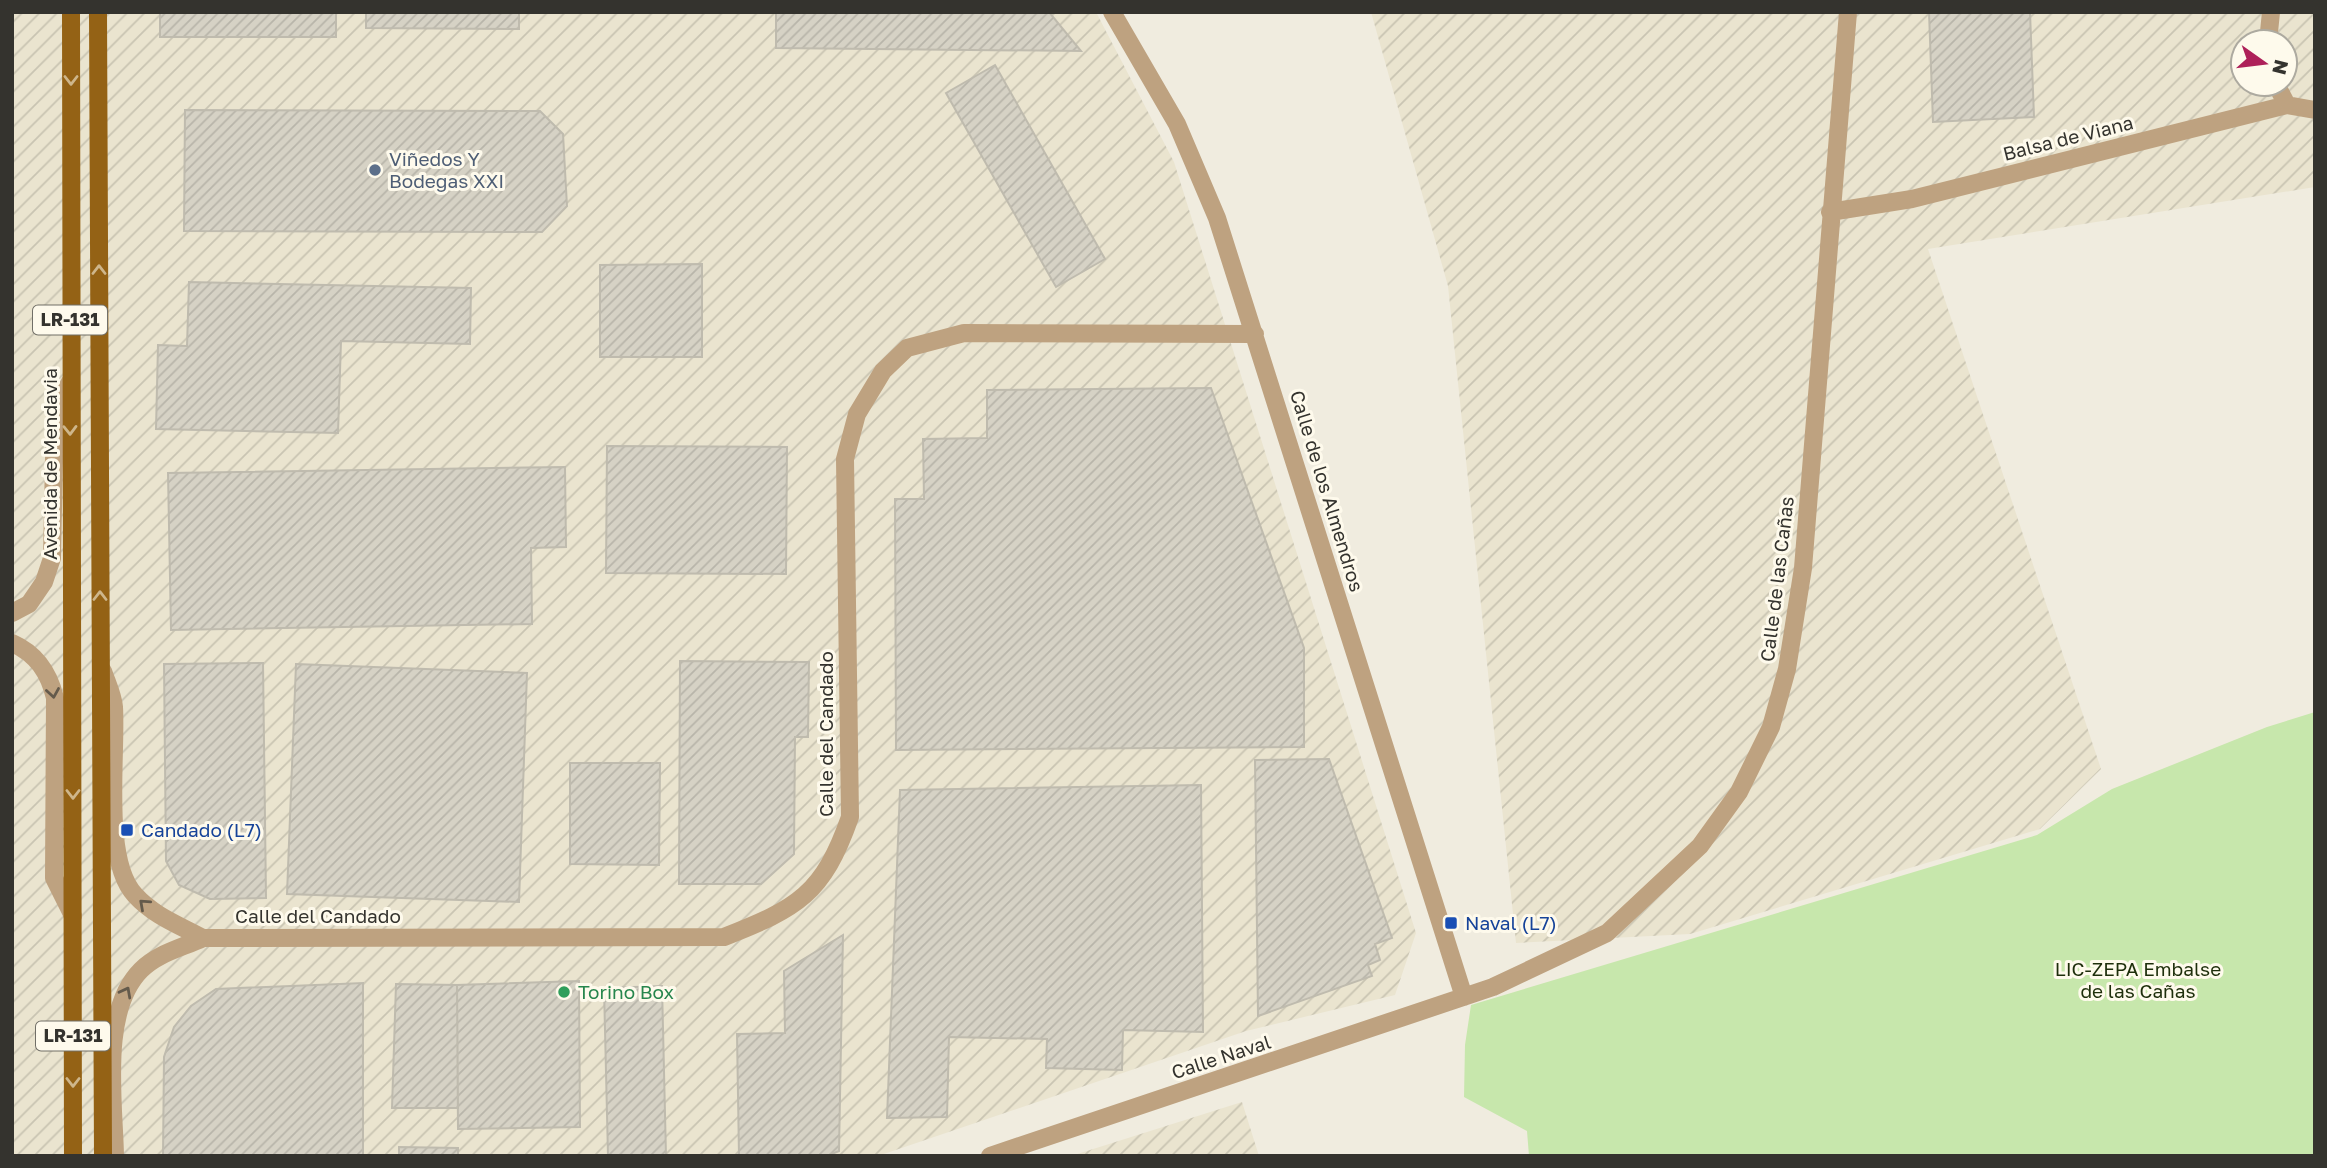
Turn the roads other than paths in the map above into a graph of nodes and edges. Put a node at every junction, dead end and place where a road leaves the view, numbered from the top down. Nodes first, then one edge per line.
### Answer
1 (71, 12) edge
2 (98, 12) edge
3 (1112, 12) edge
4 (1848, 12) edge
5 (2283, 98) edge
6 (2287, 105) junction
7 (2315, 110) edge
8 (1830, 212) junction
9 (1255, 334) junction
10 (70, 382) junction
11 (12, 613) edge
12 (12, 643) edge
13 (100, 664) junction
14 (73, 916) junction
15 (203, 938) junction
16 (1464, 997) junction
17 (73, 1156) edge
18 (103, 1156) edge
19 (115, 1156) edge
20 (990, 1156) edge

1 -> 10 main road, Avenida de Mendavia / LR-131
13 -> 2 main road, LR-131
3 - 9 street, Calle de los Almendros
4 - 8 street, Calle de las Cañas
5 - 6 street
6 - 7 street, Balsa de Viana
6 - 8 street, Balsa de Viana
8 - 16 street, Calle de las Cañas
9 - 15 street, Calle del Candado
9 - 16 street, Calle de los Almendros
10 - 11 street
10 -> 14 main road, Avenida de Mendavia / LR-131
12 -> 14 street, Avenida de Mendavia
15 -> 13 street
13 - 18 main road, LR-131
14 -> 17 main road, Avenida de Mendavia / LR-131
19 -> 15 street, Calle del Candado
16 - 20 street, Calle Naval

